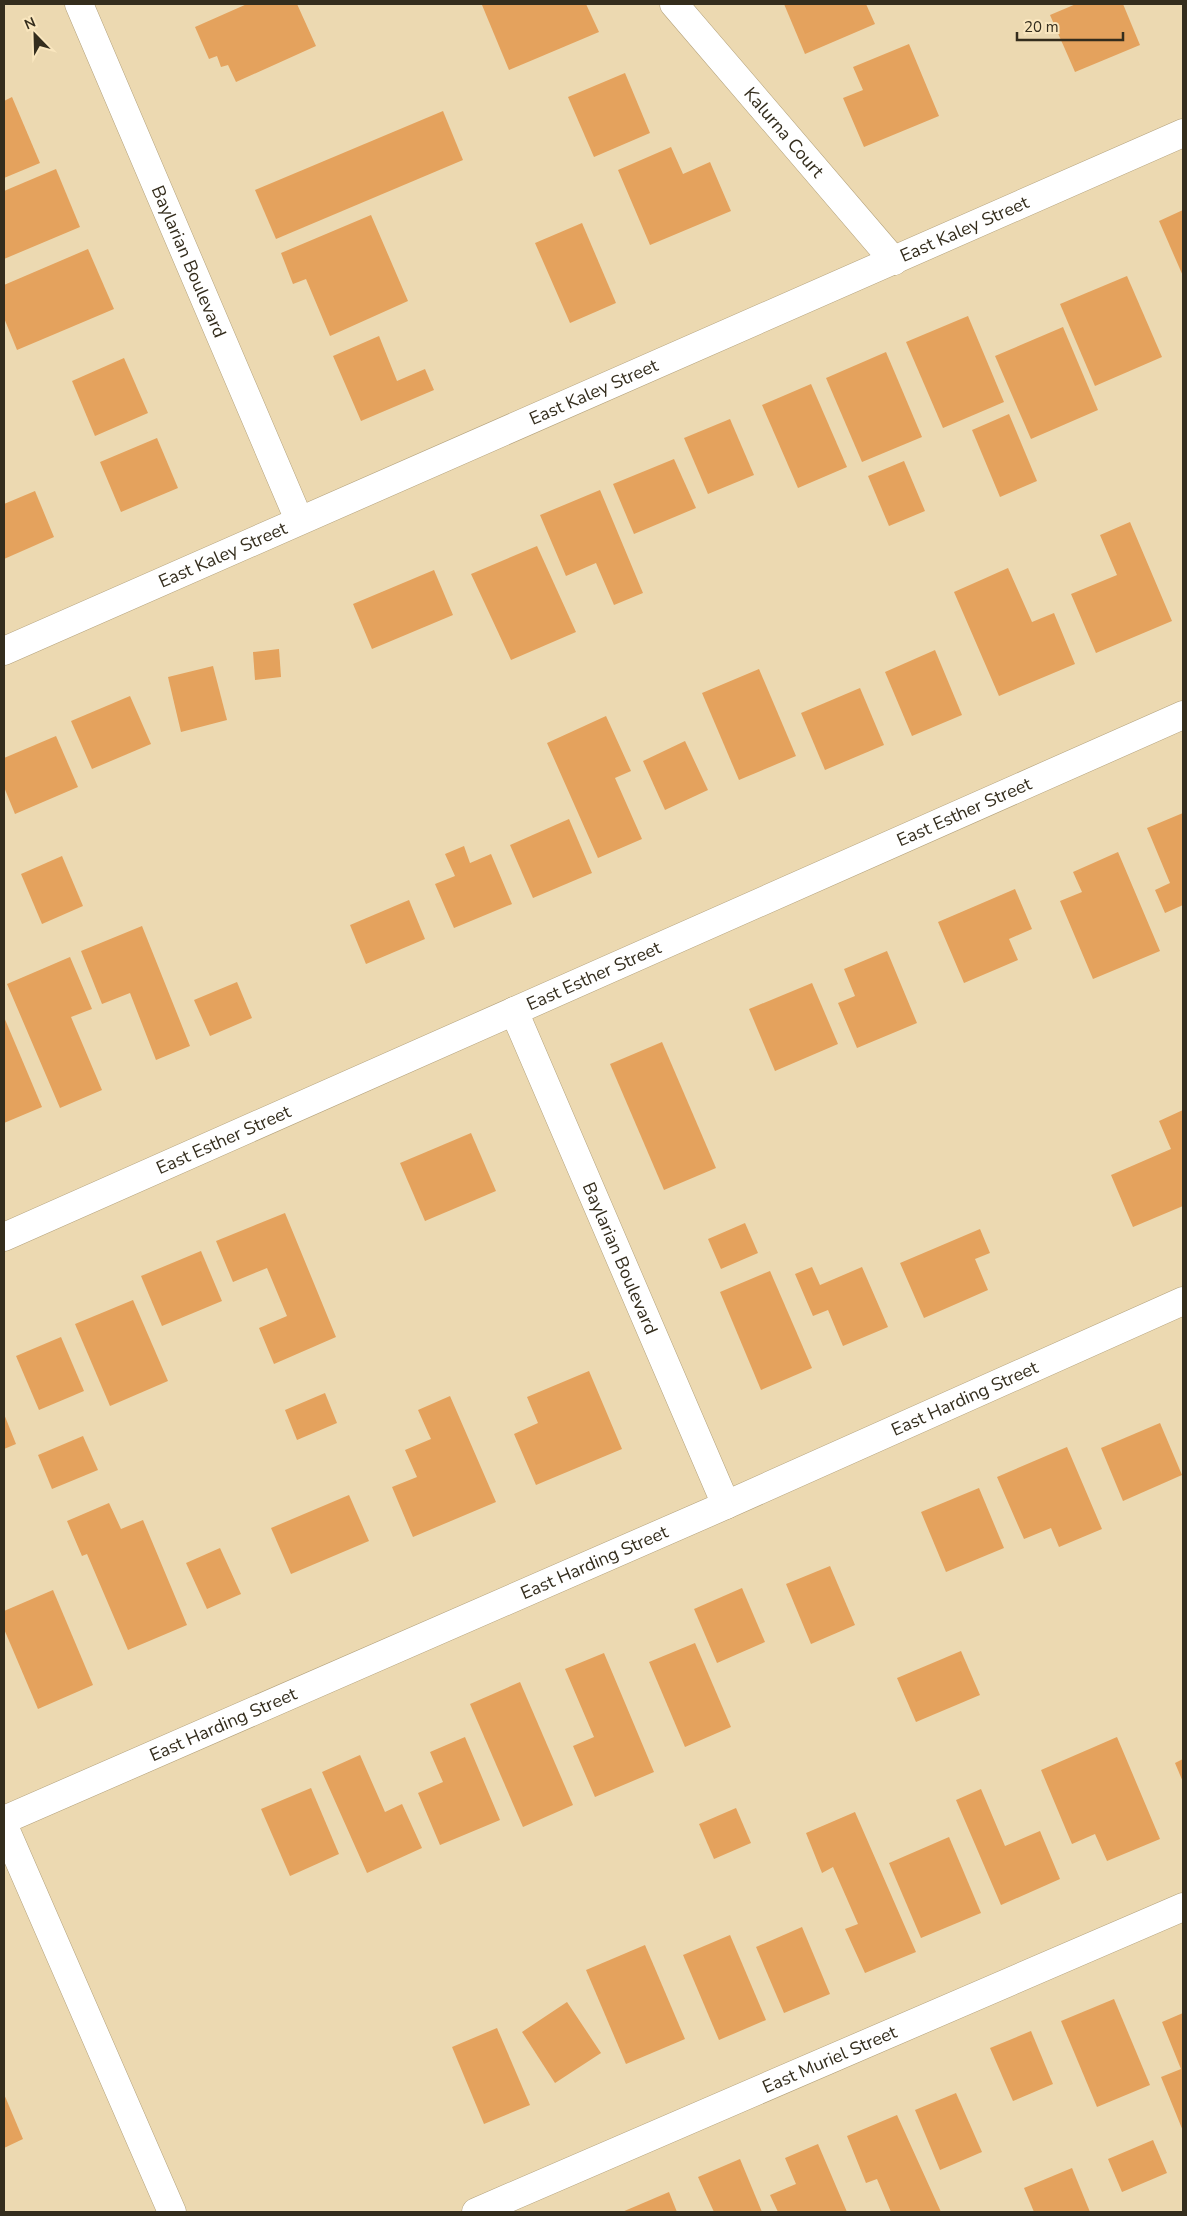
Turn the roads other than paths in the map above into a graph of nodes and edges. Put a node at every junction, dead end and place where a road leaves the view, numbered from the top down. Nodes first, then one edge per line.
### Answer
1 (78, 4) edge
2 (674, 4) edge
3 (1183, 133) edge
4 (894, 261) junction
5 (299, 520) junction
6 (4, 651) edge
7 (1183, 715) edge
8 (514, 1011) junction
9 (4, 1237) edge
10 (1183, 1301) edge
11 (726, 1505) junction
12 (4, 1820) edge
13 (4, 1826) edge
14 (1183, 1906) edge
15 (172, 2212) edge
16 (476, 2212) edge

1 - 5 street, Baylarian Boulevard
2 - 4 street, Kalurna Court
3 - 4 street, East Kaley Street
4 - 5 street, East Kaley Street
5 - 6 street, East Kaley Street
7 - 8 street, East Esther Street
8 - 9 street, East Esther Street
8 - 11 street, Baylarian Boulevard
10 - 11 street, East Harding Street
11 - 12 street, East Harding Street
13 - 15 street
14 - 16 street, East Muriel Street

